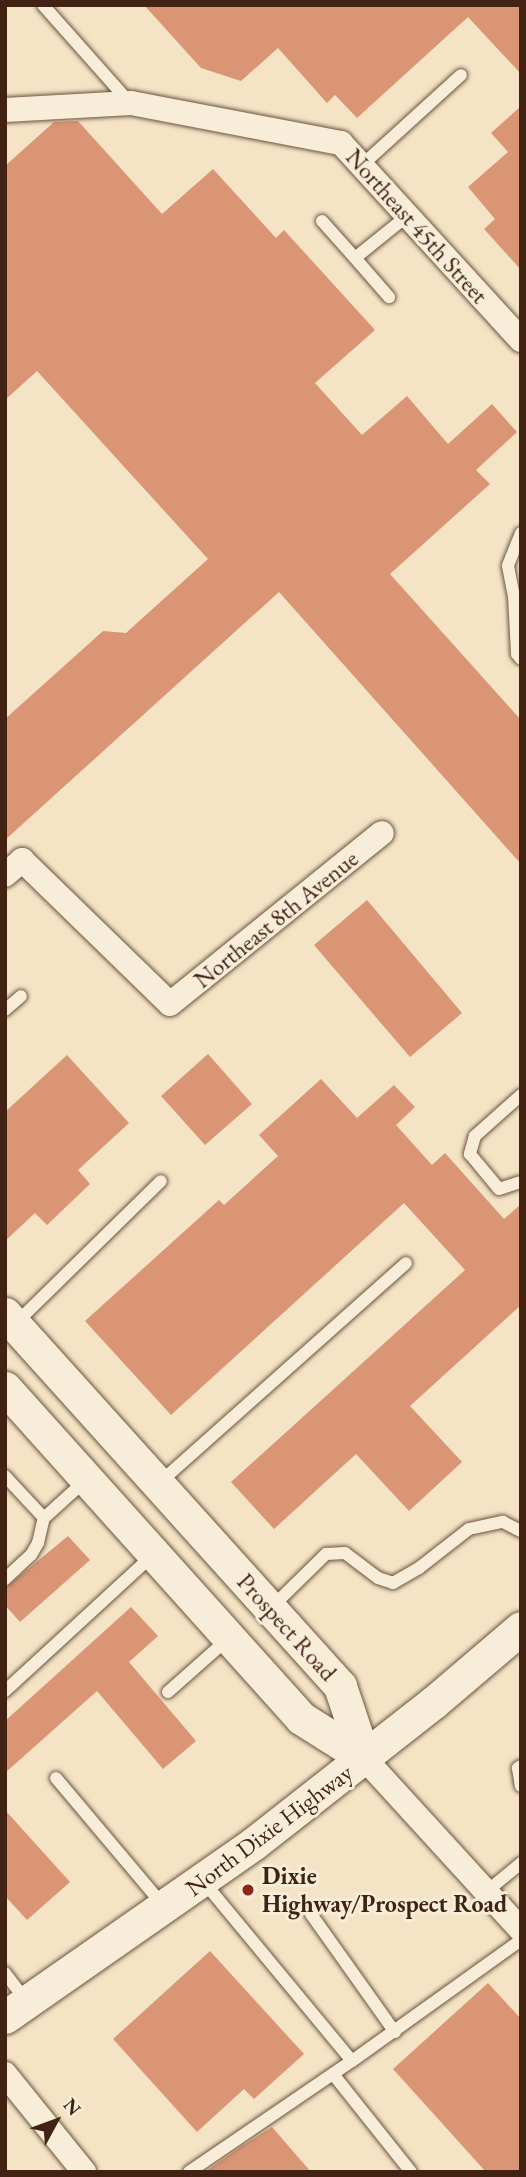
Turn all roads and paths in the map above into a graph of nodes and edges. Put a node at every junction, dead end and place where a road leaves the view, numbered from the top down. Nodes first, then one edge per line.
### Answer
1 (43, 5) edge
2 (461, 75) dead end
3 (131, 103) junction
4 (5, 110) edge
5 (361, 166) junction
6 (407, 216) junction
7 (322, 221) dead end
8 (355, 258) junction
9 (389, 297) dead end
10 (521, 340) edge
11 (521, 533) edge
12 (521, 659) edge
13 (382, 833) dead end
14 (14, 867) edge
15 (21, 996) dead end
16 (5, 1010) edge
17 (521, 1095) edge
18 (161, 1181) dead end
19 (521, 1182) edge
20 (405, 1263) dead end
21 (10, 1319) edge
22 (5, 1388) edge
23 (5, 1476) edge
24 (87, 1479) junction
25 (158, 1484) junction
26 (44, 1518) junction
27 (521, 1531) edge
28 (154, 1554) junction
29 (5, 1579) edge
30 (270, 1609) junction
31 (521, 1628) edge
32 (229, 1638) junction
33 (5, 1690) edge
34 (168, 1692) dead end
35 (364, 1758) junction
36 (521, 1766) edge
37 (56, 1778) dead end
38 (521, 1786) edge
39 (521, 1863) edge
40 (202, 1881) junction
41 (486, 1892) junction
42 (165, 1906) junction
43 (311, 1914) dead end
44 (520, 1930) edge
45 (5, 1973) edge
46 (16, 2010) edge
47 (395, 2032) junction
48 (352, 2061) junction
49 (5, 2074) edge
50 (332, 2074) junction
51 (84, 2172) edge
52 (189, 2172) edge
53 (411, 2172) edge

1 - 3 lane
2 - 5 lane
3 - 4 street
3 - 5 street, Northeast 45th Street
5 - 6 street, Northeast 45th Street
6 - 8 lane
6 - 10 street, Northeast 45th Street
7 - 8 lane
8 - 9 lane
11 - 12 lane
13 - 14 street, Northeast 8th Avenue
15 - 16 lane
17 - 19 lane
18 - 21 lane
20 - 25 lane
21 - 25 main road, Prospect Road
22 - 24 main road, Prospect Road
23 - 26 lane
24 - 26 lane
24 - 28 main road, Prospect Road
25 - 30 main road, Prospect Road
26 - 29 lane
27 - 30 lane
28 - 32 main road, Prospect Road
28 - 33 lane
30 - 35 main road, Prospect Road
31 - 35 main road, North Dixie Highway
32 - 34 lane
32 - 35 main road, Prospect Road
35 - 40 main road, North Dixie Highway
35 - 41 street
36 - 38 lane
37 - 42 lane
39 - 41 lane
40 - 42 main road, North Dixie Highway
40 - 48 lane
41 - 44 street
42 - 46 main road, North Dixie Highway
43 - 47 lane
44 - 47 lane
45 - 46 lane
47 - 48 lane
48 - 50 lane
49 - 51 street
50 - 52 lane
50 - 53 lane

